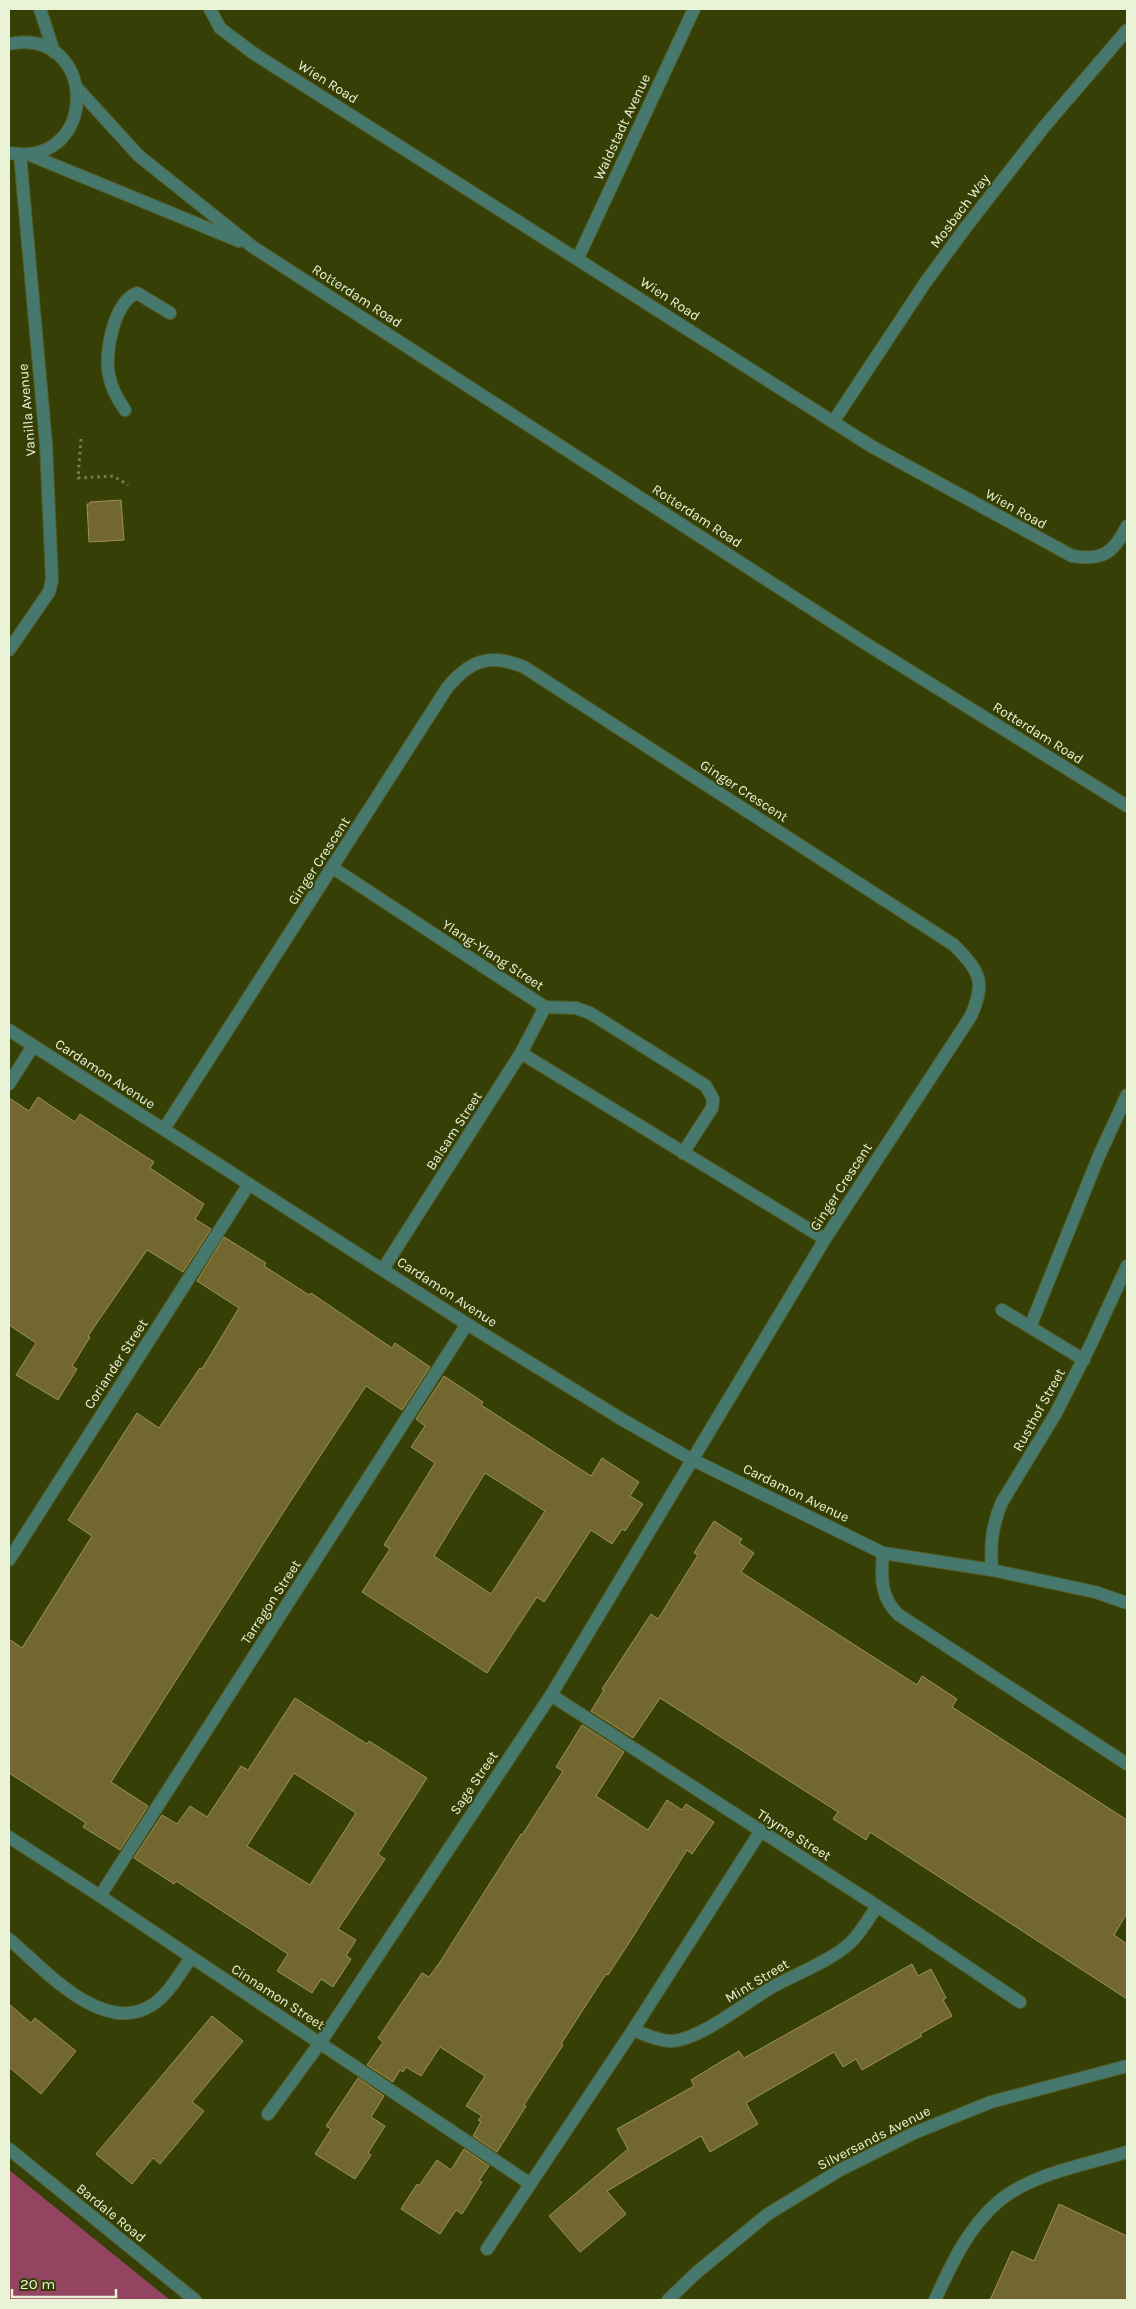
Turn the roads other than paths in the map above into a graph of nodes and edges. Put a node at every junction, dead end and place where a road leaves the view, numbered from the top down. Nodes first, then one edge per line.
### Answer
1 (40, 9) edge
2 (210, 9) edge
3 (694, 9) edge
4 (1127, 30) edge
5 (9, 44) edge
6 (54, 52) junction
7 (77, 88) junction
8 (20, 154) edge
9 (253, 246) junction
10 (578, 258) junction
11 (170, 313) dead end
12 (125, 410) dead end
13 (833, 422) junction
14 (1127, 526) edge
15 (9, 650) edge
16 (1127, 806) edge
17 (333, 868) junction
18 (546, 1007) junction
19 (9, 1030) edge
20 (33, 1046) junction
21 (521, 1053) junction
22 (9, 1084) edge
23 (1127, 1095) edge
24 (164, 1129) junction
25 (683, 1153) junction
26 (249, 1184) junction
27 (825, 1239) junction
28 (1127, 1266) edge
29 (384, 1269) junction
30 (1002, 1310) dead end
31 (467, 1324) junction
32 (1030, 1327) junction
33 (1084, 1360) junction
34 (691, 1459) junction
35 (883, 1553) junction
36 (9, 1560) edge
37 (992, 1570) junction
38 (1127, 1603) edge
39 (550, 1695) junction
40 (1127, 1764) edge
41 (760, 1832) junction
42 (9, 1837) edge
43 (100, 1896) junction
44 (877, 1906) junction
45 (9, 1939) edge
46 (191, 1958) junction
47 (1020, 2002) dead end
48 (633, 2030) junction
49 (320, 2043) junction
50 (1127, 2066) edge
51 (268, 2114) dead end
52 (9, 2149) edge
53 (1127, 2152) edge
54 (530, 2183) junction
55 (487, 2249) dead end
56 (195, 2300) edge
57 (668, 2300) edge
58 (935, 2300) edge

1 - 6 street
2 - 10 street, Wien Road
3 - 10 street, Waldstadt Avenue
4 - 13 street, Mosbach Way
5 - 6 street
6 - 7 street
7 - 8 street
7 - 9 street, Rotterdam Road
8 - 9 street, Rotterdam Road
8 - 15 street, Vanilla Avenue
9 - 16 street, Rotterdam Road
10 - 13 street, Wien Road
11 - 12 street
13 - 14 street, Wien Road
17 - 18 street, Ylang-Ylang Street
17 - 24 street, Ginger Crescent
17 - 27 street, Ginger Crescent
18 - 21 street, Balsam Street
18 - 25 street, Ylang-Ylang Street
19 - 20 street, Cardamon Avenue
20 - 22 street
20 - 24 street, Cardamon Avenue
21 - 25 street
21 - 29 street, Balsam Street
23 - 32 street
24 - 26 street, Cardamon Avenue
25 - 27 street
26 - 29 street, Cardamon Avenue
26 - 36 street, Coriander Street
27 - 34 street, Ginger Crescent
28 - 33 street, Rusthof Street
29 - 31 street, Cardamon Avenue
30 - 32 street
31 - 34 street, Cardamon Avenue
31 - 43 street, Tarragon Street
32 - 33 street
33 - 37 street, Rusthof Street
34 - 35 street, Cardamon Avenue
34 - 39 street, Sage Street
35 - 37 street, Cardamon Avenue
35 - 40 street
37 - 38 street, Cardamon Avenue
39 - 41 street, Thyme Street
39 - 49 street, Sage Street
41 - 44 street, Thyme Street
41 - 48 street
42 - 43 street, Cinnamon Street
43 - 46 street, Cinnamon Street
44 - 47 street, Thyme Street
44 - 48 street, Mint Street
45 - 46 street
46 - 49 street, Cinnamon Street
48 - 54 street
49 - 51 street, Sage Street
49 - 54 street, Cinnamon Street
50 - 57 street, Silversands Avenue
52 - 56 street, Bardale Road
53 - 58 street
54 - 55 street

